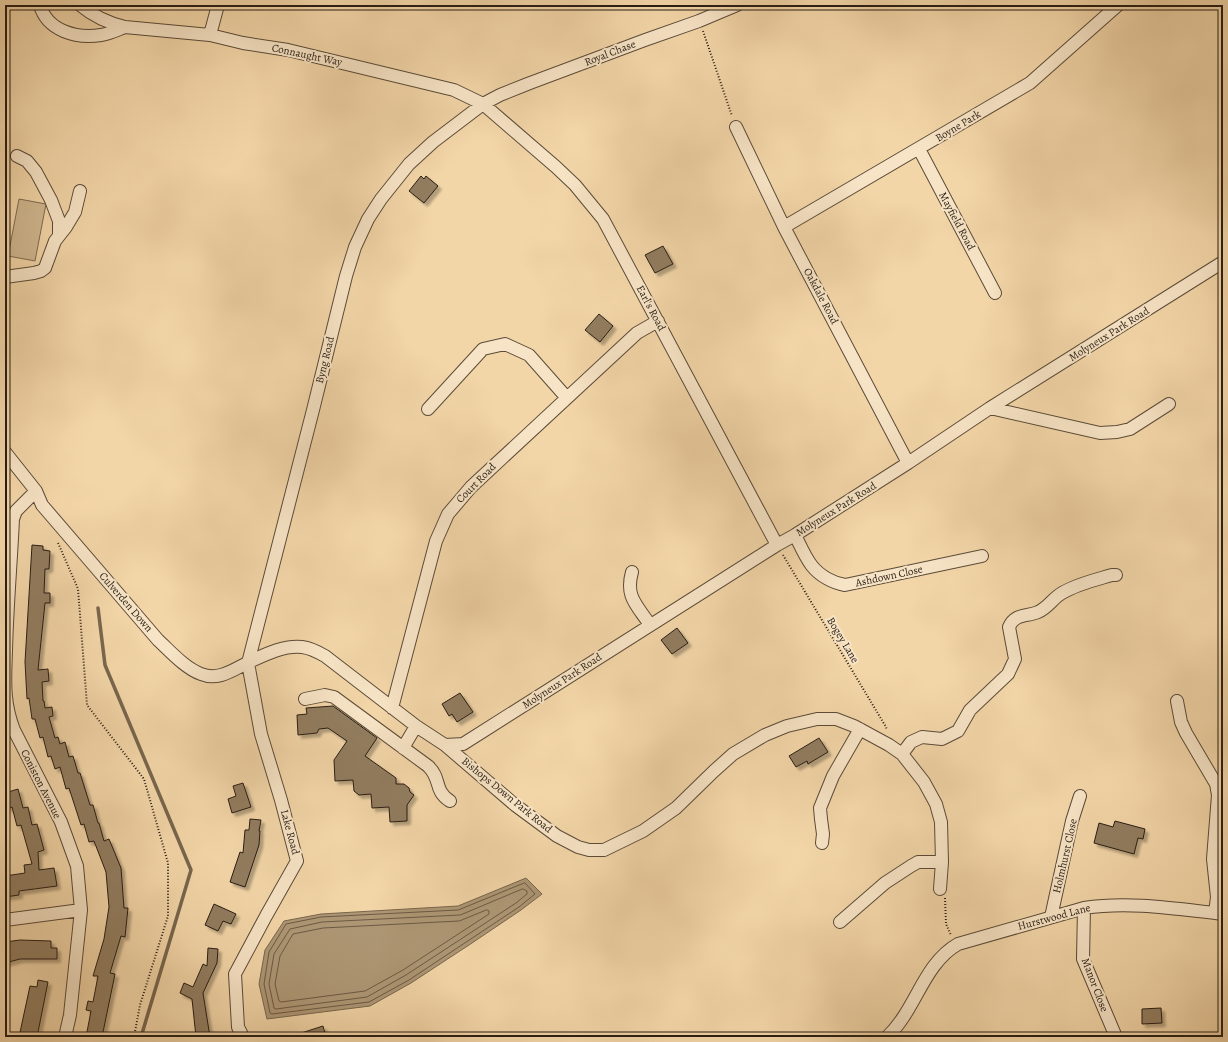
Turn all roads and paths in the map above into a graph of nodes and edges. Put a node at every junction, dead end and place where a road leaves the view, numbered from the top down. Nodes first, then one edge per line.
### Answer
1 (40, 5) edge
2 (80, 5) edge
3 (218, 5) edge
4 (738, 5) edge
5 (1118, 5) edge
6 (699, 21) junction
7 (125, 27) junction
8 (210, 35) junction
9 (483, 104) junction
10 (736, 127) joint
11 (920, 149) junction
12 (17, 156) dead end
13 (80, 191) dead end
14 (784, 227) junction
15 (59, 235) junction
16 (1223, 262) edge
17 (5, 277) edge
18 (995, 293) dead end
19 (658, 321) junction
20 (567, 398) junction
21 (1169, 404) dead end
22 (428, 408) dead end
23 (990, 408) junction
24 (5, 452) edge
25 (908, 463) junction
26 (36, 491) junction
27 (795, 535) junction
28 (57, 540) dead end
29 (776, 545) junction
30 (982, 556) dead end
31 (632, 572) dead end
32 (1116, 575) dead end
33 (7, 582) edge
34 (650, 625) junction
35 (283, 648) joint
36 (248, 663) junction
37 (305, 699) dead end
38 (1177, 701) dead end
39 (392, 708) junction
40 (416, 726) junction
41 (860, 729) junction
42 (445, 745) junction
43 (889, 745) junction
44 (403, 748) junction
45 (902, 754) junction
46 (1080, 796) dead end
47 (450, 801) dead end
48 (822, 843) dead end
49 (942, 862) junction
50 (940, 889) joint
51 (1084, 908) junction
52 (81, 910) junction
53 (1219, 914) edge
54 (1051, 917) junction
55 (5, 920) edge
56 (840, 922) dead end
57 (958, 944) junction
58 (65, 1037) edge
59 (134, 1037) edge
60 (243, 1037) edge
61 (887, 1037) edge
62 (1116, 1037) edge

1 - 7 street, Connaught Way
2 - 7 street, Connaught Way
3 - 8 street
4 - 6 street, Royal Chase
5 - 11 street, Boyne Park
6 - 9 street, Royal Chase
6 - 10 path
7 - 8 street, Connaught Way
8 - 9 street, Connaught Way
9 - 19 street, Earl's Road
9 - 36 street, Byng Road
10 - 14 street, Oakdale Road
11 - 14 street, Boyne Park
11 - 18 street, Mayfield Road
12 - 15 street
13 - 15 street
14 - 25 street, Oakdale Road
15 - 17 street
16 - 23 street, Molyneux Park Road
19 - 20 street, Court Road
19 - 29 street, Earl's Road
20 - 22 street
20 - 39 street, Court Road
21 - 23 street
23 - 25 street, Molyneux Park Road
24 - 26 street, Culverden Down
25 - 27 street, Molyneux Park Road
26 - 33 street, Coniston Avenue
26 - 36 street, Culverden Down
27 - 29 street, Molyneux Park Road
27 - 30 street, Ashdown Close
28 - 59 path
29 - 34 street, Molyneux Park Road
29 - 43 path, Bogey Lane
31 - 34 street
32 - 45 street
33 - 52 street, Coniston Avenue
34 - 42 street, Molyneux Park Road
35 - 36 street, Culverden Down
35 - 39 street, Bishops Down Park Road
36 - 60 street, Lake Road
37 - 44 street
38 - 53 street
39 - 40 street, Bishops Down Park Road
40 - 42 street, Bishops Down Park Road
40 - 44 street
41 - 42 street, Bishops Down Park Road
41 - 43 street, Bishops Down Park Road
41 - 48 street
43 - 45 street, Bishops Down Park Road
44 - 47 street
45 - 49 street, Bishops Down Park Road
46 - 54 street, Holmhurst Close
49 - 50 street, Bishops Down Park Road
49 - 56 street
50 - 57 path
51 - 53 street, Hurstwood Lane
51 - 54 street, Hurstwood Lane
51 - 62 street, Manor Close
52 - 55 street
52 - 58 street, Coniston Avenue
54 - 57 street, Hurstwood Lane
57 - 61 street

